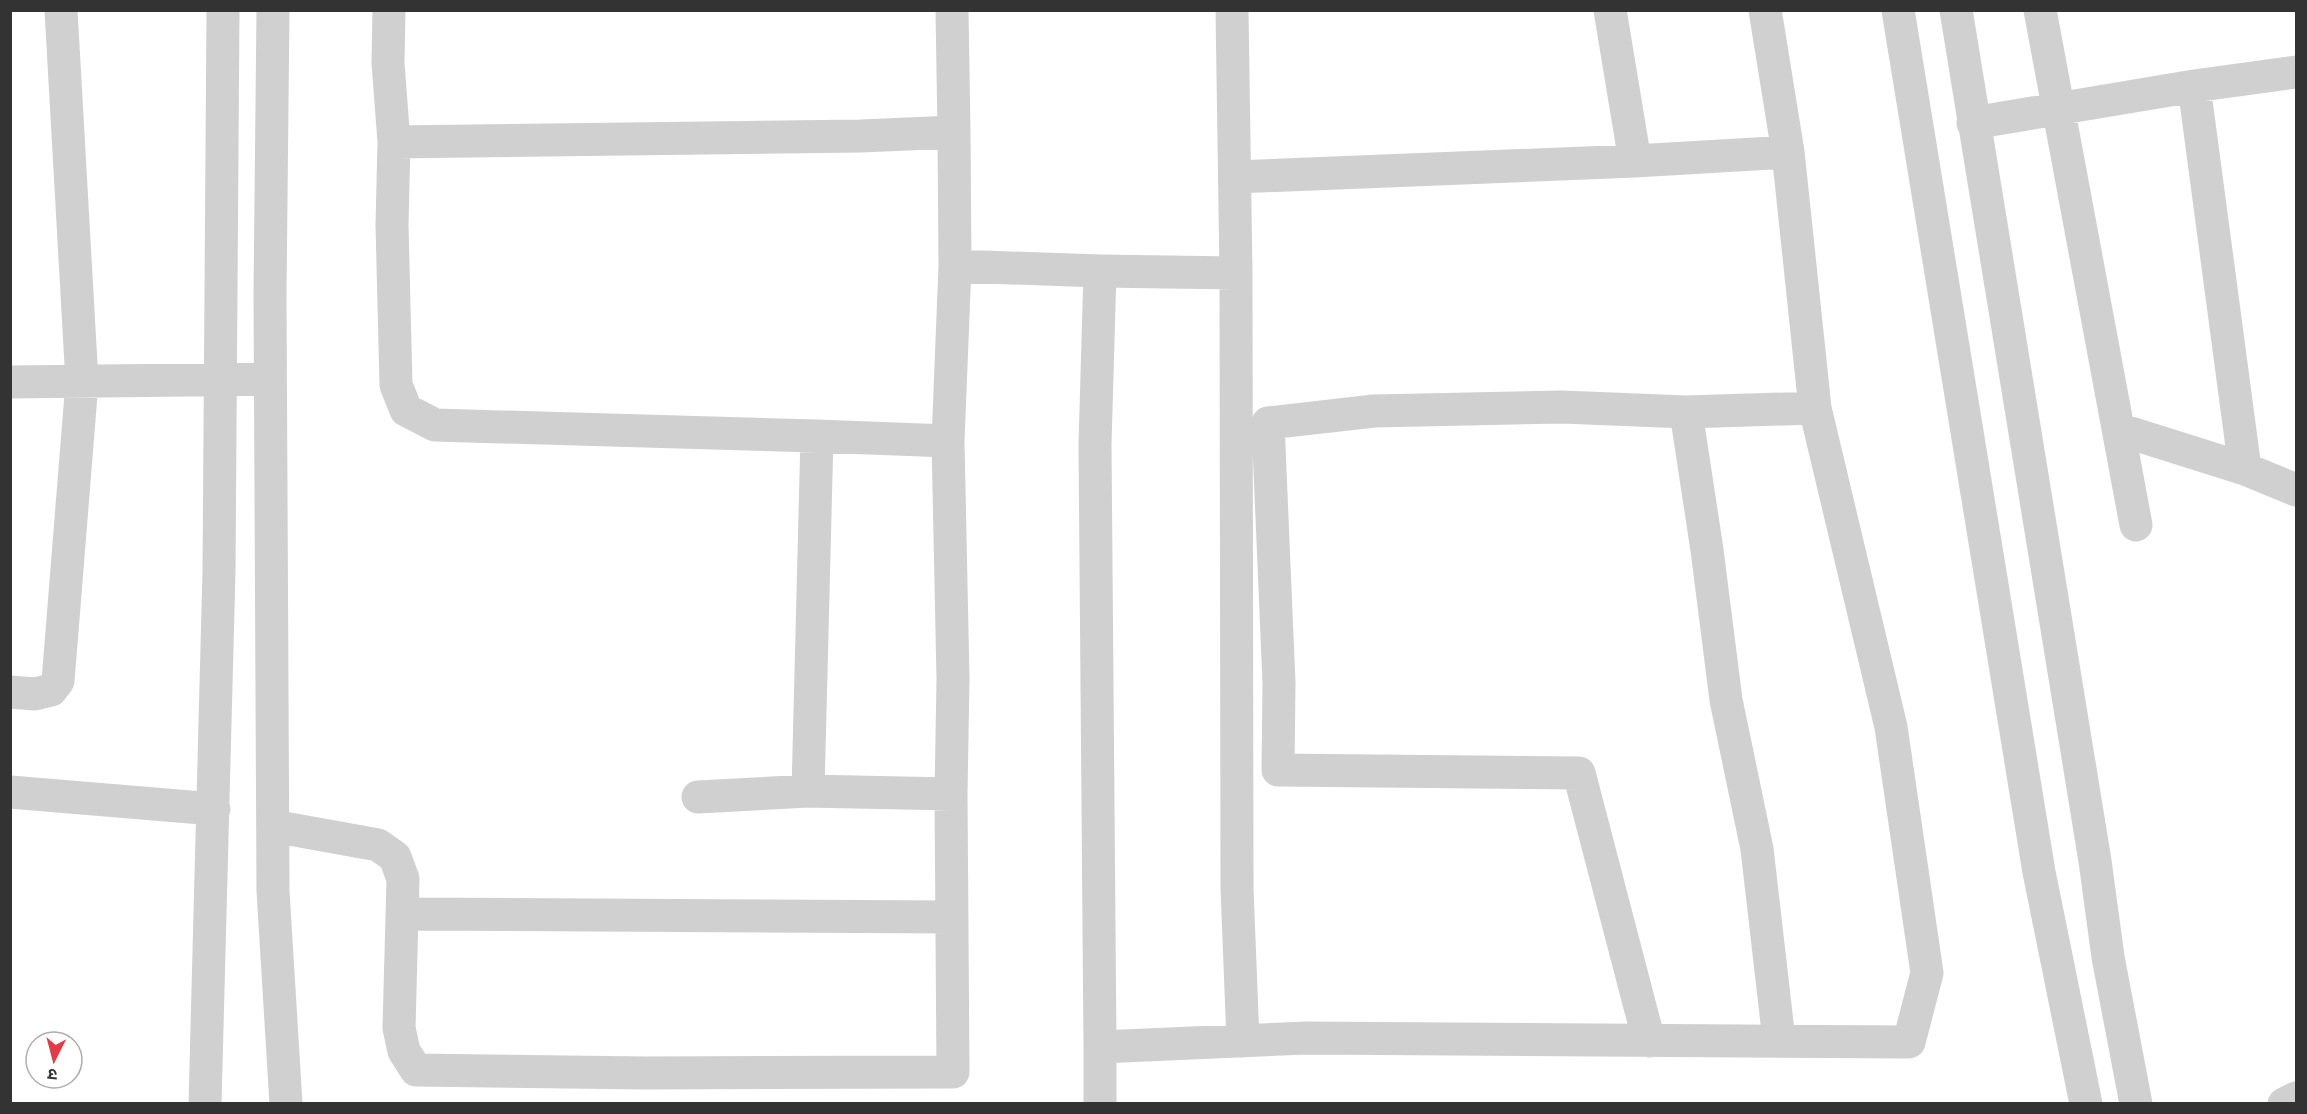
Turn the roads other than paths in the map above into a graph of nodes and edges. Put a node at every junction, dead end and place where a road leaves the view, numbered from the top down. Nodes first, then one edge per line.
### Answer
1 (61, 10) edge
2 (223, 10) edge
3 (273, 10) edge
4 (389, 10) edge
5 (952, 10) edge
6 (1232, 10) edge
7 (1610, 10) edge
8 (1765, 10) edge
9 (1898, 10) edge
10 (1956, 10) edge
11 (2040, 10) edge
12 (2296, 72) edge
13 (2194, 86) junction
14 (2058, 108) junction
15 (1973, 123) junction
16 (954, 132) junction
17 (394, 142) junction
18 (1788, 152) junction
19 (1635, 161) junction
20 (1236, 177) junction
21 (955, 266) junction
22 (1100, 271) junction
23 (1236, 273) junction
24 (220, 379) junction
25 (270, 379) junction
26 (10, 382) edge
27 (82, 382) junction
28 (1815, 408) junction
29 (1686, 412) junction
30 (2118, 429) junction
31 (817, 436) junction
32 (948, 441) junction
33 (2245, 469) junction
34 (2296, 490) edge
35 (2136, 525) dead end
36 (10, 692) edge
37 (808, 791) junction
38 (10, 792) edge
39 (951, 794) junction
40 (698, 797) dead end
41 (214, 809) junction
42 (273, 826) junction
43 (402, 914) junction
44 (952, 917) junction
45 (1779, 1040) junction
46 (1243, 1041) junction
47 (1649, 1041) junction
48 (1100, 1047) junction
49 (2296, 1098) edge
50 (205, 1104) edge
51 (286, 1104) edge
52 (1100, 1104) edge
53 (2086, 1104) edge
54 (2136, 1104) edge
55 (2284, 1104) edge

1 - 27 street
2 - 24 street
3 - 25 street
4 - 17 street
5 - 16 street
6 - 20 street
7 - 19 street
8 - 18 street
9 - 53 street
10 - 15 street
11 - 14 street
12 - 13 street
13 - 14 street
13 - 33 street
14 - 15 street
14 - 30 street
15 - 54 street
16 - 17 street
16 - 21 street
17 - 31 street
18 - 19 street
18 - 28 street
19 - 20 street
20 - 23 street
21 - 22 street
21 - 32 street
22 - 23 street
22 - 48 street
23 - 46 street
24 - 25 street
24 - 27 street
24 - 41 street
25 - 42 street
26 - 27 street
27 - 36 street
28 - 29 street
28 - 45 street
29 - 45 street
29 - 47 street
30 - 33 street
30 - 35 street
31 - 32 street
31 - 37 street
32 - 39 street
33 - 34 street
37 - 39 street
37 - 40 street
38 - 41 street
39 - 44 street
41 - 50 street
42 - 43 street
42 - 51 street
43 - 44 street
43 - 44 street
45 - 47 street
46 - 47 street
46 - 48 street
48 - 52 street
49 - 55 street

